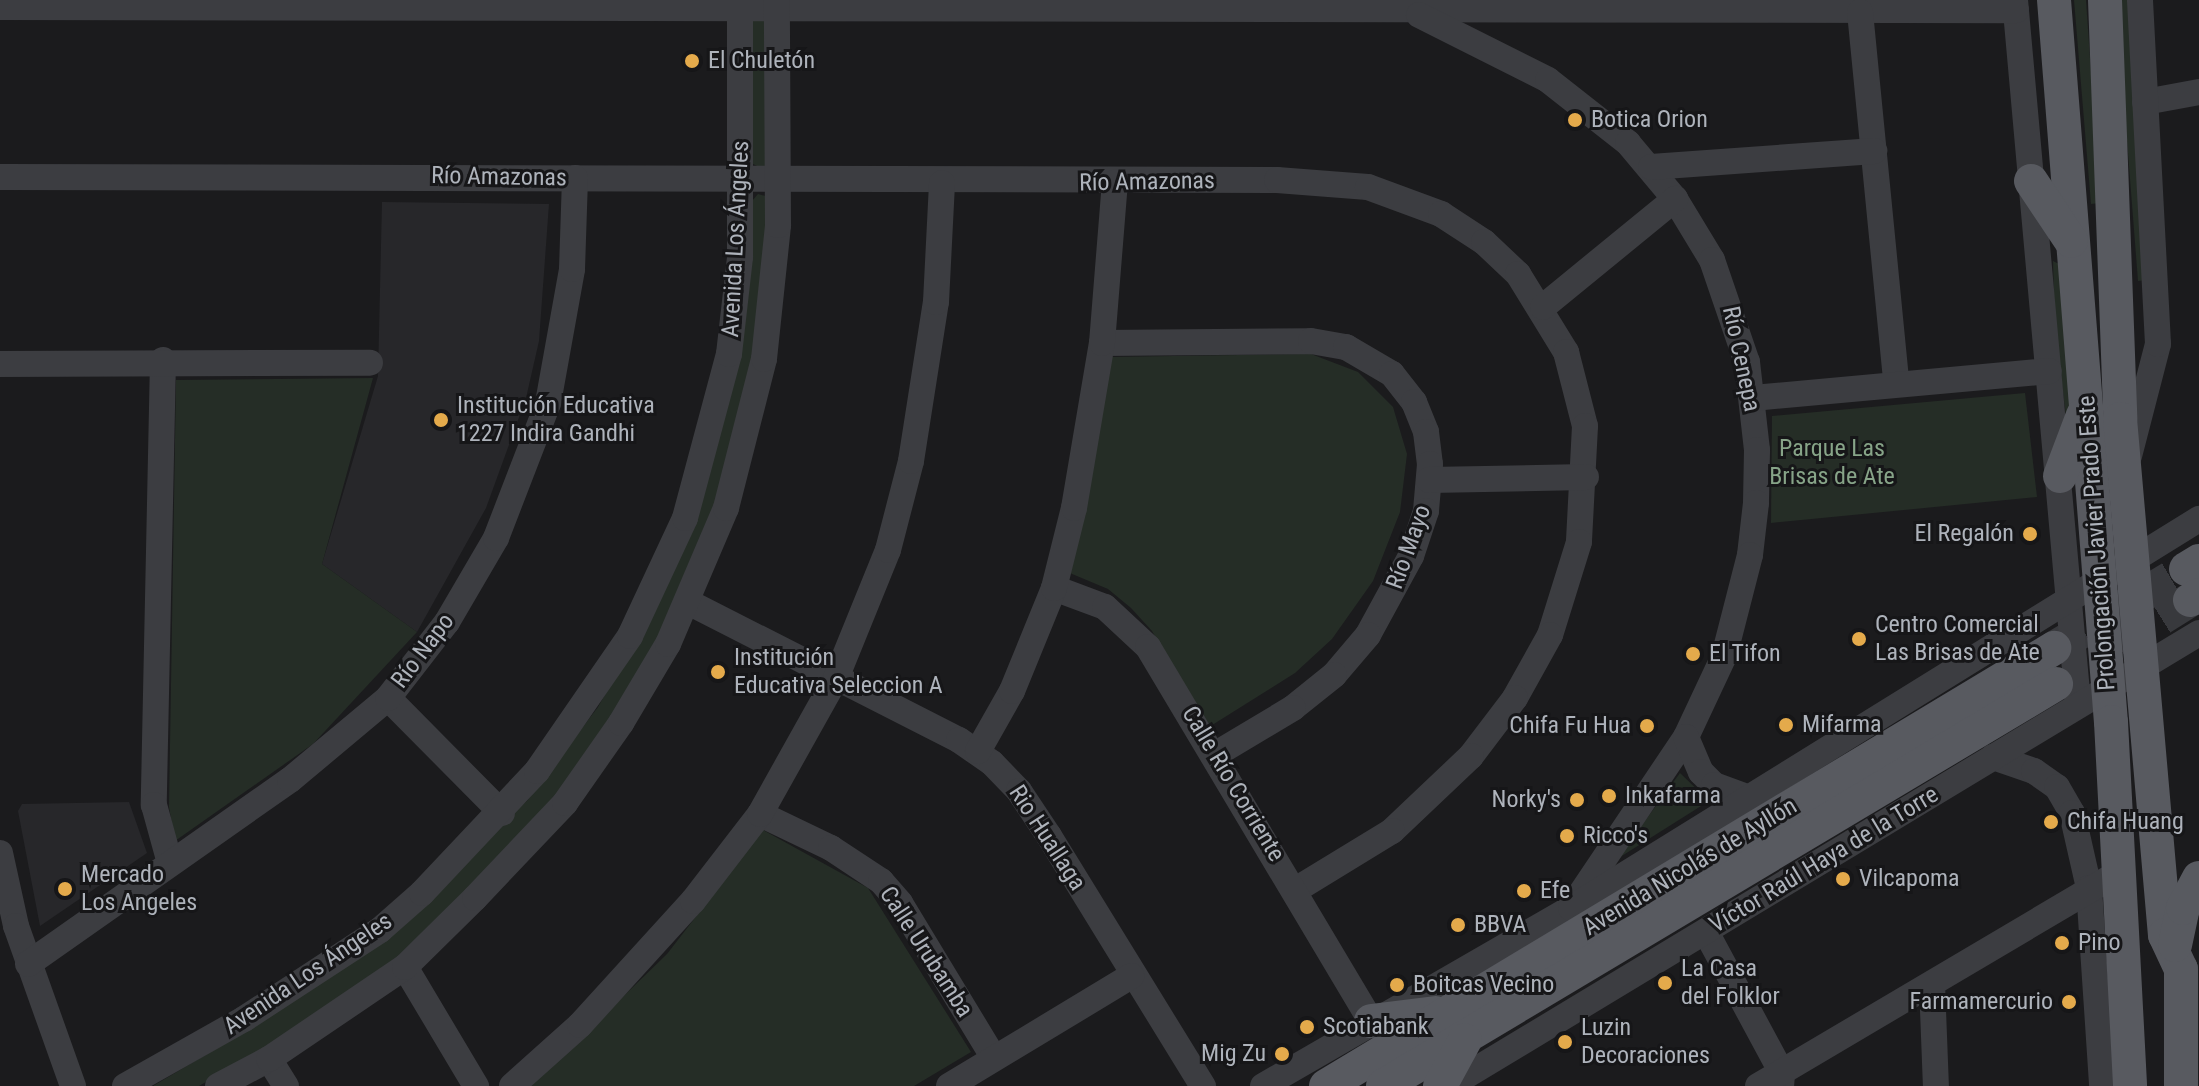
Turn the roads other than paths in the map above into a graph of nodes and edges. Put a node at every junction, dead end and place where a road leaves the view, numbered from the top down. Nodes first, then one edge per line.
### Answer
1 (2054, 0) edge
2 (2105, 0) edge
3 (2140, 0) edge
4 (740, 4) edge
5 (778, 4) edge
6 (2016, 5) edge
7 (0, 7) edge
8 (1412, 12) junction
9 (1860, 12) junction
10 (2199, 92) edge
11 (2145, 102) junction
12 (1874, 151) junction
13 (1651, 167) junction
14 (0, 177) edge
15 (575, 178) junction
16 (742, 180) junction
17 (779, 180) junction
18 (2031, 181) junction
19 (942, 183) junction
20 (1115, 183) junction
21 (1675, 199) junction
22 (2073, 244) junction
23 (1543, 307) junction
24 (1102, 343) junction
25 (163, 360) junction
26 (370, 363) dead end
27 (0, 364) edge
28 (2049, 371) junction
29 (1896, 382) junction
30 (1753, 398) junction
31 (2086, 407) junction
32 (2125, 471) junction
33 (2060, 476) junction
34 (1586, 477) junction
35 (1429, 480) junction
36 (2199, 519) edge
37 (2133, 561) junction
38 (1054, 588) junction
39 (2086, 590) junction
40 (688, 602) junction
41 (2199, 633) edge
42 (2054, 648) tunnel mouth
43 (2144, 665) junction
44 (836, 678) junction
45 (2108, 686) junction
46 (2067, 693) junction
47 (388, 698) junction
48 (1686, 737) junction
49 (978, 751) junction
50 (1216, 754) junction
51 (1993, 757) junction
52 (1749, 798) junction
53 (502, 813) junction
54 (760, 814) junction
55 (2155, 827) junction
56 (2118, 832) junction
57 (0, 853) edge
58 (170, 863) junction
59 (2120, 872) junction
60 (2199, 878) edge
61 (2089, 888) junction
62 (1297, 889) junction
63 (1571, 908) junction
64 (1706, 932) junction
65 (2169, 942) junction
66 (2126, 957) junction
67 (28, 964) junction
68 (405, 967) junction
69 (1131, 976) junction
70 (1932, 984) junction
71 (1371, 1021) junction
72 (1459, 1025) junction
73 (994, 1058) junction
74 (269, 1059) junction
75 (1781, 1079) edge
76 (73, 1086) edge
77 (125, 1086) edge
78 (218, 1086) edge
79 (286, 1086) edge
80 (476, 1086) edge
81 (512, 1086) edge
82 (949, 1086) edge
83 (1203, 1086) edge
84 (1263, 1086) edge
85 (1326, 1086) edge
86 (1383, 1086) edge
87 (1440, 1086) edge
88 (1449, 1086) edge
89 (1758, 1086) edge
90 (1936, 1086) edge
91 (2102, 1086) edge
92 (2130, 1086) edge
93 (2181, 1086) edge

1 - 22 main road, Prolongación Javier Prado Este
2 - 32 main road, Prolongación Javier Prado Este
3 - 11 street, Prolongación Javier Prado Este
4 - 5 street
4 - 7 street
4 - 16 street, Avenida Los Ángeles
5 - 8 street
5 - 17 street, Avenida Los Ángeles
6 - 9 street
6 - 18 street, Prolongación Javier Prado Este
8 - 9 street
8 - 13 street, Río Cenepa
9 - 12 street
10 - 11 street
11 - 32 street, Prolongación Javier Prado Este
12 - 13 street
12 - 29 street
13 - 21 street, Río Cenepa
14 - 15 street, Río Amazonas
15 - 16 street, Río Amazonas
15 - 47 street, Río Napo
16 - 17 street, Río Amazonas
16 - 53 street, Avenida Los Ángeles
17 - 19 street, Río Amazonas
17 - 40 street, Avenida Los Ángeles
18 - 22 main road
18 - 28 street, Prolongación Javier Prado Este
19 - 20 street, Río Amazonas
19 - 44 street
20 - 23 street, Río Amazonas
20 - 24 street
21 - 23 street
21 - 30 street, Río Cenepa
22 - 31 main road, Prolongación Javier Prado Este
23 - 34 street, Río Amazonas
24 - 35 street, Río Mayo
24 - 38 street
25 - 26 street
25 - 27 street
25 - 58 street
28 - 29 street
28 - 33 street, Prolongación Javier Prado Este
29 - 30 street
30 - 48 street, Río Cenepa
31 - 33 main road
31 - 39 main road, Prolongación Javier Prado Este
32 - 37 main road, Prolongación Javier Prado Este
33 - 39 street, Prolongación Javier Prado Este
34 - 35 street
34 - 62 street, Río Amazonas
35 - 50 street, Río Mayo
36 - 37 street
37 - 39 street
37 - 43 main road, Prolongación Javier Prado Este
38 - 49 street
38 - 50 street, Calle Río Corriente
39 - 45 main road, Prolongación Javier Prado Este
39 - 46 street, Prolongación Javier Prado Este
39 - 52 street
40 - 44 street, Rio Huallaga
40 - 68 street, Avenida Los Ángeles
41 - 43 street, Víctor Raúl Haya de la Torre
42 - 72 main road, Avenida Nicolás de Ayllón
43 - 45 street, Víctor Raúl Haya de la Torre
43 - 55 main road, Prolongación Javier Prado Este
44 - 49 street, Rio Huallaga
44 - 54 street
45 - 46 street, Víctor Raúl Haya de la Torre
45 - 56 main road, Prolongación Javier Prado Este
46 - 51 street, Víctor Raúl Haya de la Torre
46 - 72 main road, Avenida Nicolás de Ayllón
47 - 53 street
47 - 58 street, Río Napo
48 - 52 street
48 - 63 street, Río Cenepa
49 - 69 street, Rio Huallaga
50 - 62 street, Calle Río Corriente
51 - 61 street
51 - 64 street, Víctor Raúl Haya de la Torre
52 - 63 street
53 - 77 street, Avenida Los Ángeles
54 - 73 street, Calle Urubamba
54 - 81 street
55 - 56 main road
55 - 65 main road, Prolongación Javier Prado Este
56 - 59 main road, Prolongación Javier Prado Este
57 - 67 street
58 - 67 street, Río Napo
59 - 61 street
59 - 66 main road, Prolongación Javier Prado Este
60 - 65 main road
61 - 70 street
61 - 91 street
62 - 71 street, Calle Río Corriente
63 - 71 street
64 - 75 street
64 - 88 street, Víctor Raúl Haya de la Torre
65 - 66 main road
65 - 93 main road, Prolongación Javier Prado Este
66 - 92 main road, Prolongación Javier Prado Este
67 - 76 street
68 - 74 street, Avenida Los Ángeles
68 - 80 street
69 - 73 street
69 - 83 street, Rio Huallaga
70 - 75 street
70 - 90 street
71 - 72 main road
71 - 84 street
72 - 85 main road, Avenida Nicolás de Ayllón
72 - 86 main road, Avenida Nicolás de Ayllón
72 - 87 main road
73 - 82 street
74 - 78 street, Avenida Los Ángeles
74 - 79 street
75 - 89 street

